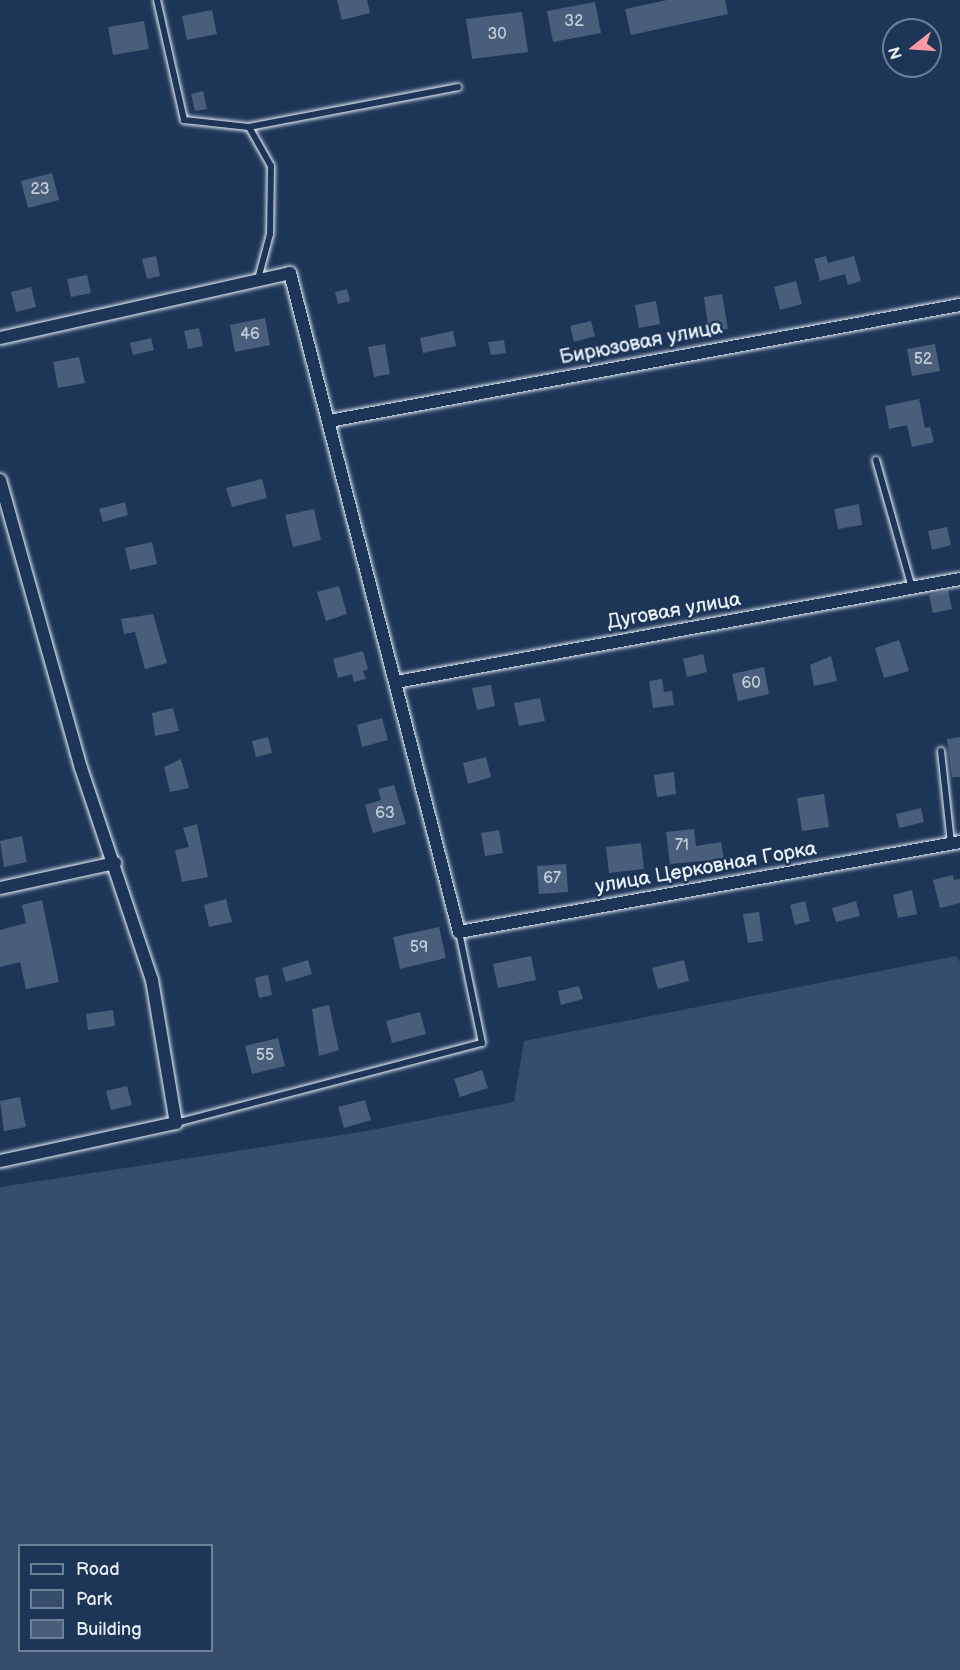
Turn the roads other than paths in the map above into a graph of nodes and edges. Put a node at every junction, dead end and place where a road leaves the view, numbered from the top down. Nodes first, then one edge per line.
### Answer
1 (156, 0) edge
2 (458, 87) dead end
3 (249, 127) junction
4 (258, 279) junction
5 (960, 305) edge
6 (0, 338) edge
7 (328, 421) junction
8 (876, 460) dead end
9 (0, 480) edge
10 (960, 579) edge
11 (912, 588) junction
12 (396, 682) junction
13 (940, 751) dead end
14 (956, 842) edge
15 (115, 863) junction
16 (0, 888) edge
17 (459, 932) junction
18 (176, 1123) junction
19 (0, 1161) edge

1 - 3 lane
2 - 3 lane
3 - 4 lane
4 - 6 street
4 - 7 street
5 - 7 street, Бирюзовая улица
7 - 12 street
8 - 11 lane
9 - 15 street
10 - 11 street, Дуговая улица
11 - 12 street, Дуговая улица
12 - 17 street
13 - 14 lane
14 - 17 street, улица Церковная Горка
15 - 16 street
15 - 18 street
17 - 18 lane
18 - 19 street

